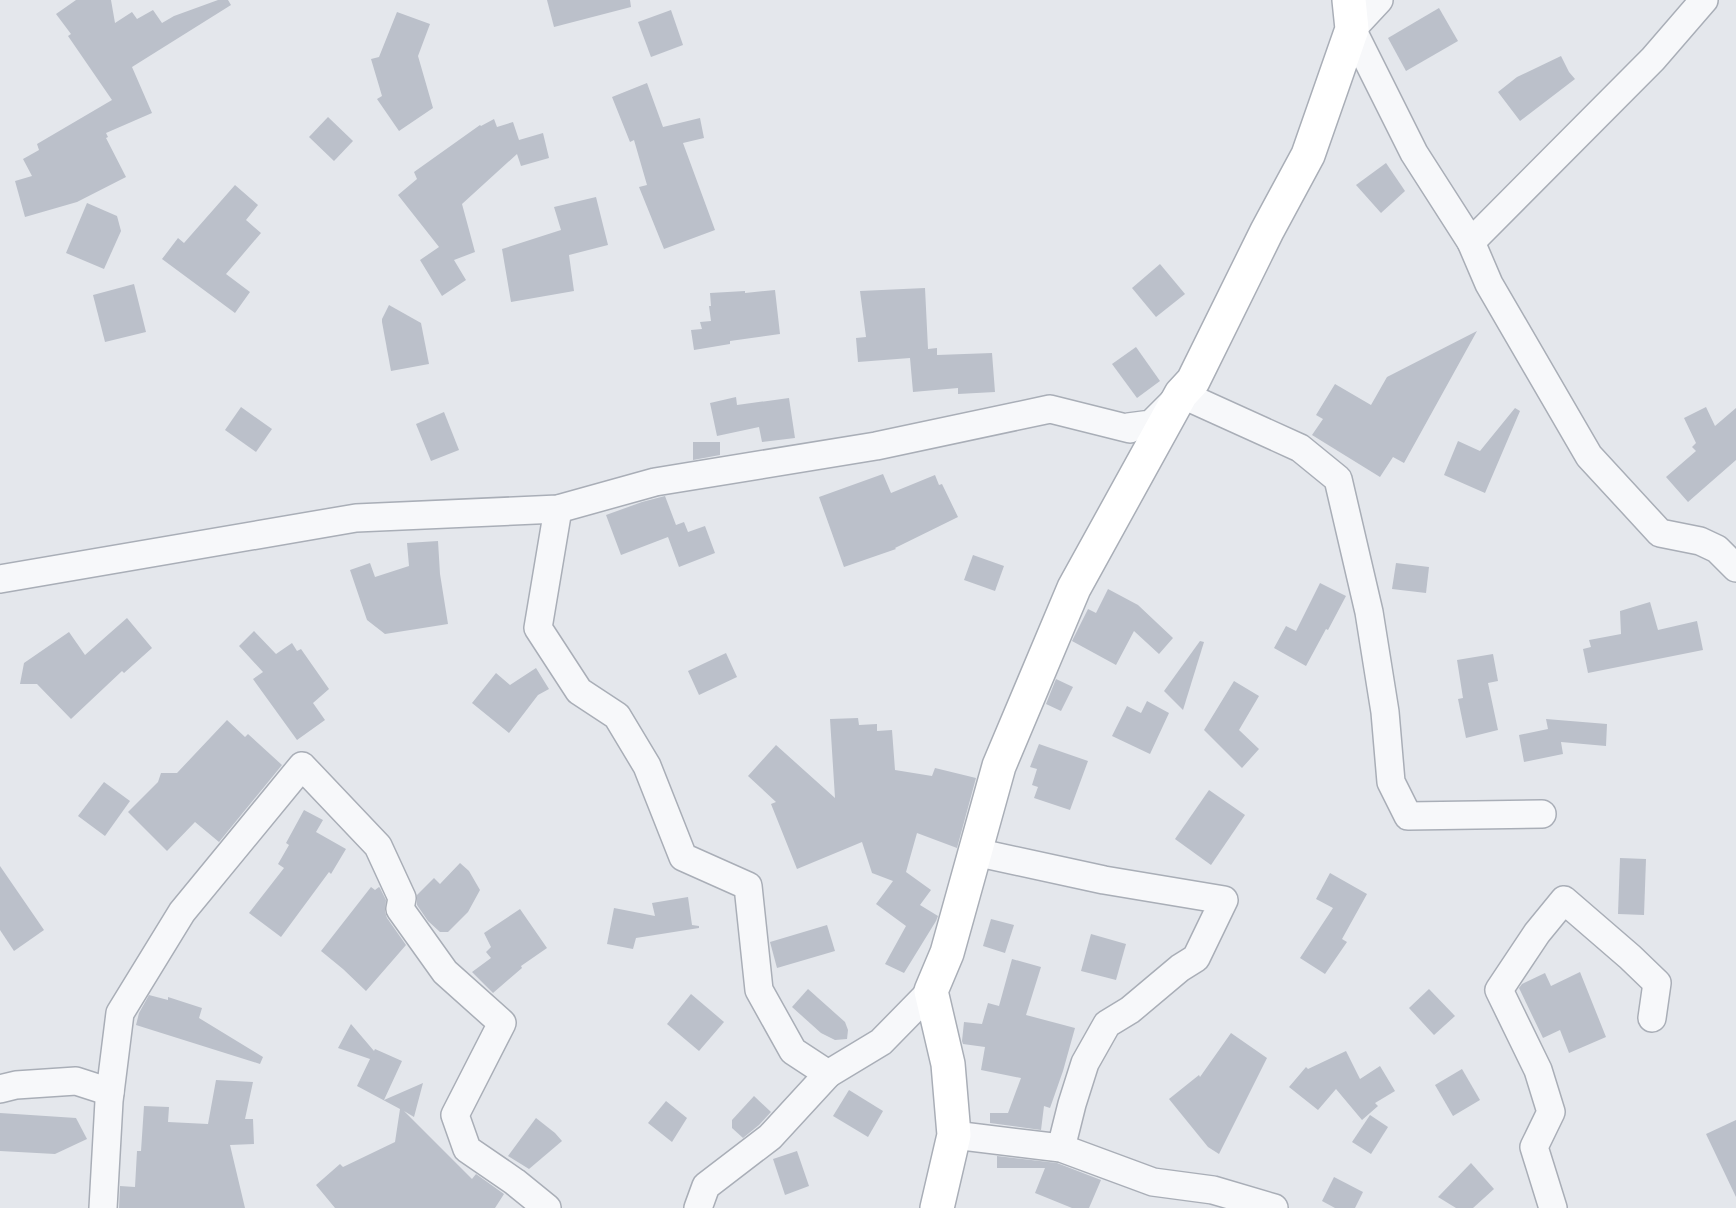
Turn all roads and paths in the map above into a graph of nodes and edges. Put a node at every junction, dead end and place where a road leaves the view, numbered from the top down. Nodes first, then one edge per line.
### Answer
1 (1378, 0) edge
2 (1704, 0) edge
3 (1350, 14) edge
4 (1471, 242) junction
5 (1181, 394) junction
6 (558, 508) junction
7 (1736, 568) edge
8 (0, 579) edge
9 (1542, 814) dead end
10 (975, 852) junction
11 (931, 991) junction
12 (1652, 1018) dead end
13 (828, 1074) junction
14 (0, 1089) edge
15 (110, 1092) junction
16 (954, 1135) junction
17 (1061, 1148) junction
18 (103, 1208) edge
19 (547, 1208) edge
20 (698, 1208) edge
21 (937, 1208) edge
22 (1274, 1208) edge
23 (1553, 1208) edge

1 - 3 street
2 - 4 street
3 - 4 street
3 - 5 street
4 - 7 street
5 - 6 street
5 - 9 street
5 - 10 street
6 - 8 street
6 - 13 street
10 - 11 street
10 - 17 street
11 - 13 street
11 - 16 street
12 - 23 street
13 - 20 street
14 - 15 street
15 - 18 street
15 - 19 street
16 - 17 street
16 - 21 street
17 - 22 street

